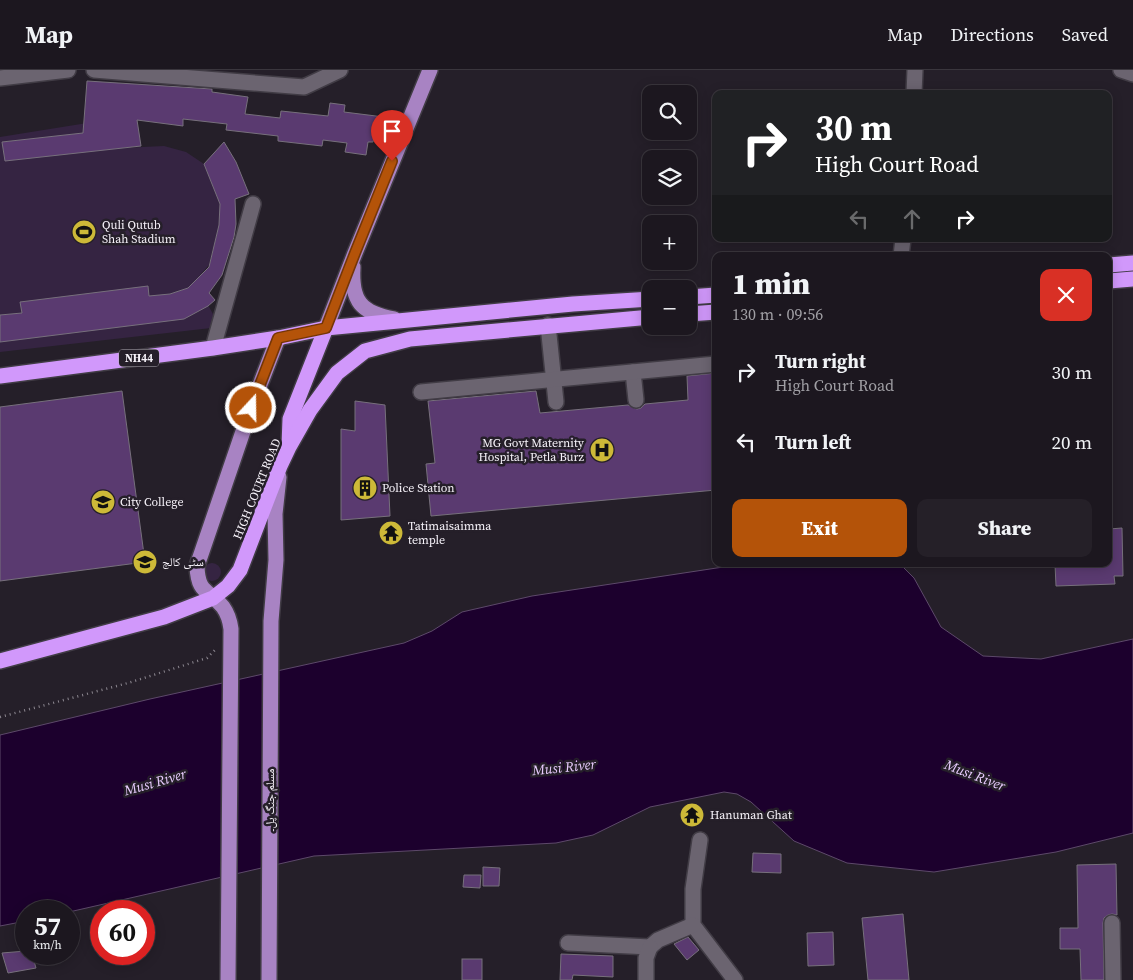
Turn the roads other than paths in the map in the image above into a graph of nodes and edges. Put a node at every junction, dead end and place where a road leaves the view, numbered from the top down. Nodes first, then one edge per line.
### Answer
1 (68, 70) edge
2 (94, 70) edge
3 (340, 70) edge
4 (430, 70) edge
5 (916, 70) edge
6 (1121, 70) edge
7 (1133, 74) edge
8 (0, 78) edge
9 (914, 90) edge
10 (253, 204) dead end
11 (355, 253) junction
12 (1133, 263) edge
13 (1112, 265) edge
14 (1133, 279) edge
15 (1112, 281) edge
16 (712, 295) edge
17 (697, 296) edge
18 (642, 300) edge
19 (712, 312) edge
20 (697, 313) edge
21 (642, 318) edge
22 (400, 320) junction
23 (548, 325) junction
24 (326, 328) junction
25 (278, 338) junction
26 (213, 348) junction
27 (712, 364) edge
28 (633, 372) junction
29 (0, 376) edge
30 (554, 380) junction
31 (421, 392) dead end
32 (636, 400) dead end
33 (556, 402) dead end
34 (289, 447) junction
35 (280, 466) junction
36 (213, 598) junction
37 (0, 661) edge
38 (700, 840) dead end
39 (1112, 923) dead end
40 (693, 925) junction
41 (568, 943) dead end
42 (650, 947) junction
43 (228, 980) edge
44 (269, 980) edge
45 (646, 980) edge
46 (735, 980) edge
47 (1114, 980) edge

1 - 8 street
2 - 3 street
4 - 11 main road
5 - 9 street
6 - 7 street
10 - 26 street
11 - 22 main road
11 - 24 main road
12 - 13 highway
14 - 15 highway
16 - 17 highway
18 - 22 highway, NH44
19 - 20 highway
21 - 23 highway, HIGH COURT ROAD
22 - 24 highway, NH44
23 - 30 street
23 - 34 highway, HIGH COURT ROAD
24 - 25 highway, NH44
24 - 34 highway
25 - 26 highway, NH44
25 - 36 main road
26 - 29 highway, NH44
27 - 28 street
28 - 30 street
28 - 32 street
30 - 31 street
30 - 33 street
34 - 35 highway, HIGH COURT ROAD
35 - 36 highway, HIGH COURT ROAD
35 - 44 main road, مسلم جنگ پل۔
36 - 37 highway, HIGH COURT ROAD
36 - 43 main road
38 - 40 street
39 - 47 street
40 - 42 street
40 - 46 street
41 - 42 street
42 - 45 street

